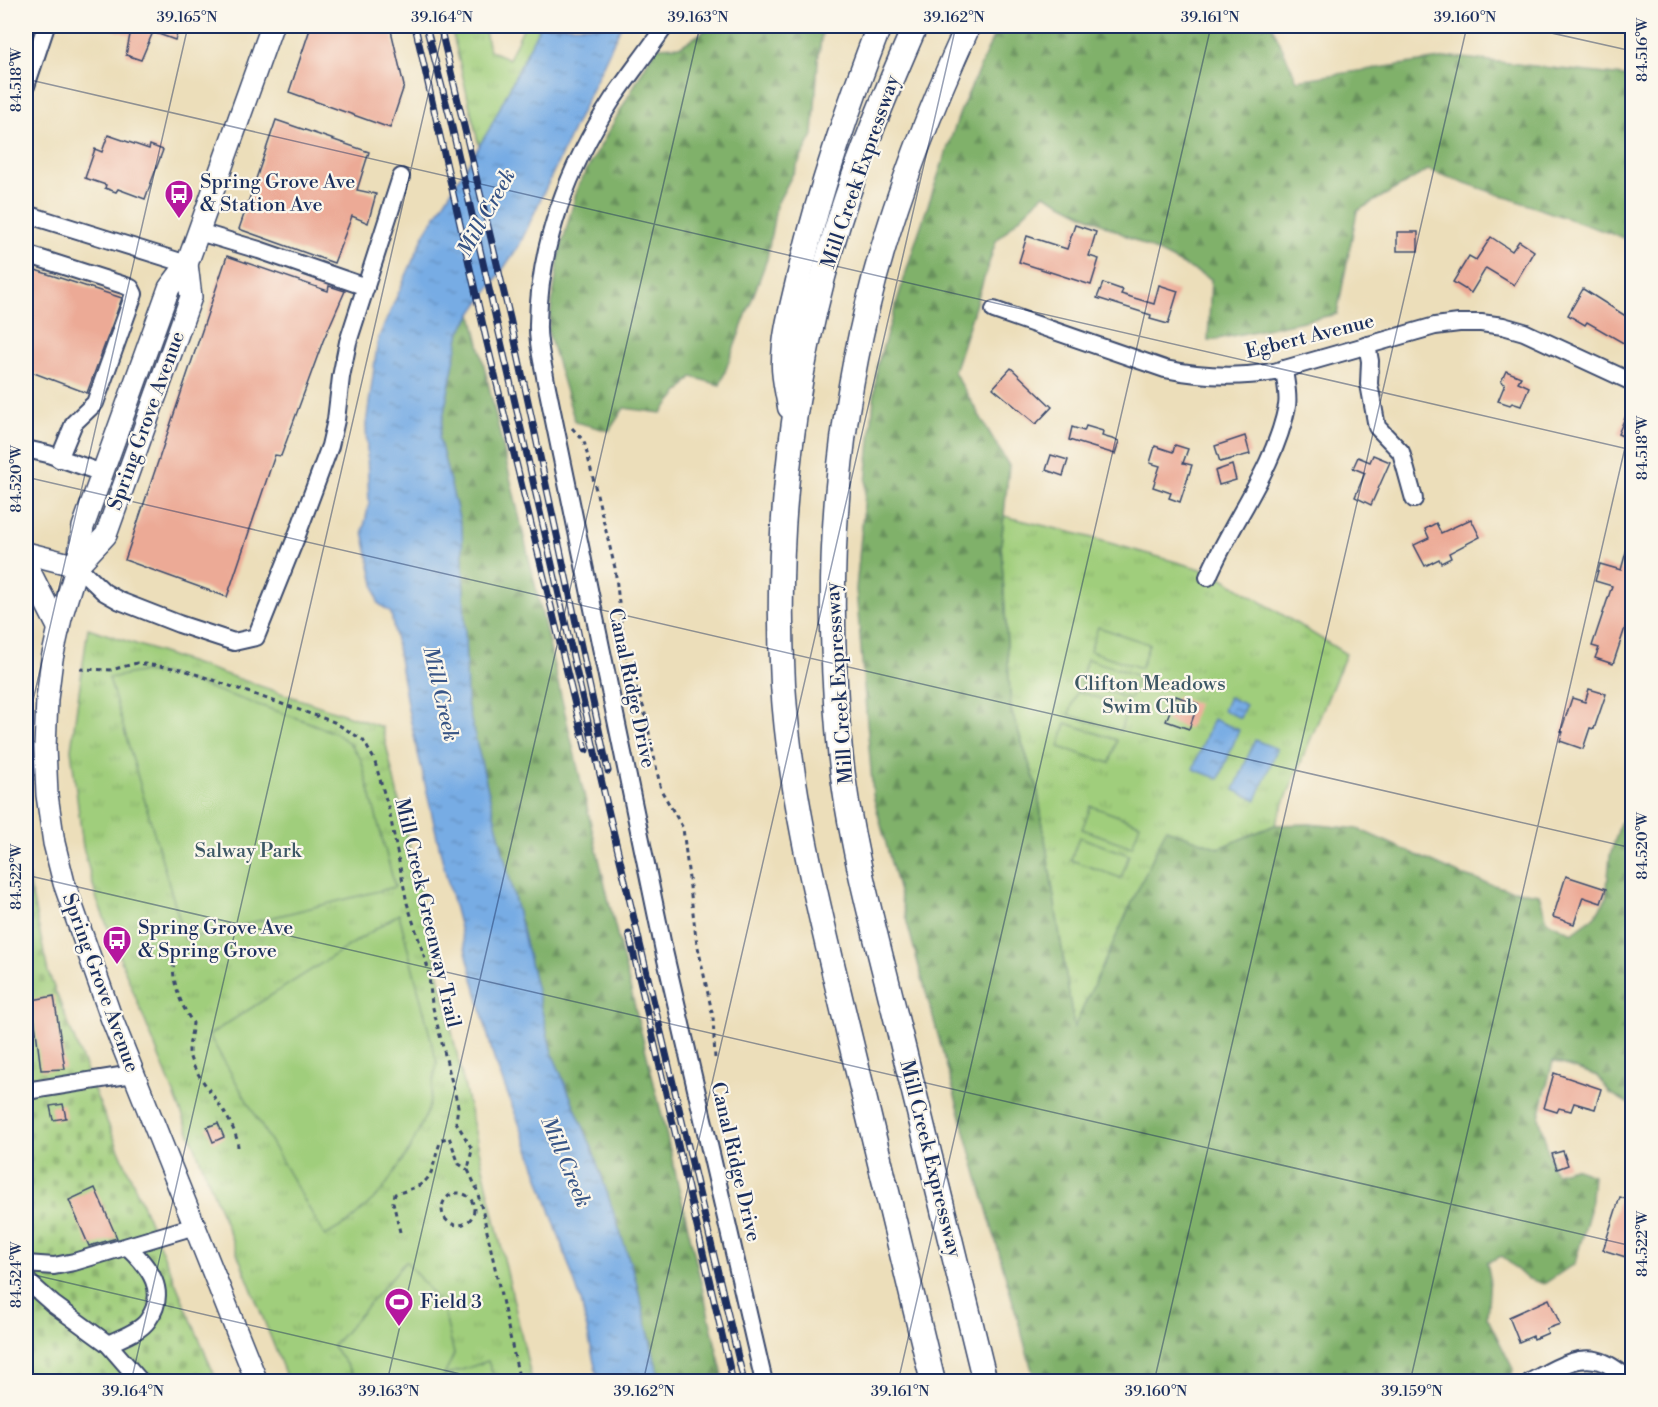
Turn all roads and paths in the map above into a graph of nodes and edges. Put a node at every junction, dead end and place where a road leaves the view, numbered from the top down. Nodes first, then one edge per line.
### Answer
1 (46, 26) edge
2 (272, 26) edge
3 (665, 26) edge
4 (879, 26) edge
5 (915, 26) edge
6 (968, 26) edge
7 (26, 86) edge
8 (401, 177) dead end
9 (26, 213) edge
10 (199, 232) junction
11 (26, 254) edge
12 (187, 264) junction
13 (366, 287) junction
14 (994, 310) dead end
15 (1367, 345) junction
16 (1284, 369) junction
17 (1632, 382) edge
18 (552, 412) junction
19 (794, 430) junction
20 (26, 449) edge
21 (59, 459) junction
22 (102, 473) junction
23 (1414, 499) dead end
24 (26, 553) edge
25 (26, 564) edge
26 (77, 566) junction
27 (1208, 577) dead end
28 (59, 629) junction
29 (80, 669) dead end
30 (175, 954) dead end
31 (715, 1059) dead end
32 (133, 1074) junction
33 (31, 1091) edge
34 (238, 1147) dead end
35 (468, 1170) junction
36 (481, 1203) junction
37 (473, 1206) junction
38 (195, 1226) junction
39 (400, 1232) dead end
40 (128, 1247) junction
41 (26, 1264) edge
42 (26, 1280) edge
43 (108, 1344) junction
44 (1632, 1380) edge
45 (141, 1382) edge
46 (257, 1382) edge
47 (520, 1382) edge
48 (764, 1382) edge
49 (933, 1382) edge
50 (985, 1382) edge
51 (1530, 1382) edge

1 - 7 street
2 - 10 main road, Spring Grove Avenue
3 - 18 street, Canal Ridge Drive
4 - 19 highway
5 - 19 highway, Mill Creek Expressway
6 - 50 highway, Mill Creek Expressway
8 - 13 street
9 - 12 street
10 - 12 main road, Spring Grove Avenue
10 - 13 street
11 - 21 street
12 - 22 main road, Spring Grove Avenue
12 - 26 main road, Spring Grove Avenue
13 - 26 street
14 - 16 street, Egbert Avenue
15 - 16 street, Egbert Avenue
15 - 17 street, Egbert Avenue
15 - 23 street
16 - 27 street
18 - 31 path
18 - 48 street, Canal Ridge Drive
19 - 49 highway, Mill Creek Expressway
20 - 21 street
21 - 22 street
22 - 26 main road, Spring Grove Avenue
24 - 26 main road
25 - 28 main road
26 - 28 main road, Spring Grove Avenue
28 - 32 main road, Spring Grove Avenue
29 - 35 path, Mill Creek Greenway Trail
30 - 34 path
32 - 33 street
32 - 38 main road, Spring Grove Avenue
35 - 36 path, Mill Creek Greenway Trail
35 - 39 path
36 - 37 path
36 - 47 path, Mill Creek Greenway Trail
37 - 37 path
38 - 40 street
38 - 46 main road, Spring Grove Avenue
40 - 41 street
40 - 43 street
42 - 43 street
43 - 45 street
44 - 51 street

